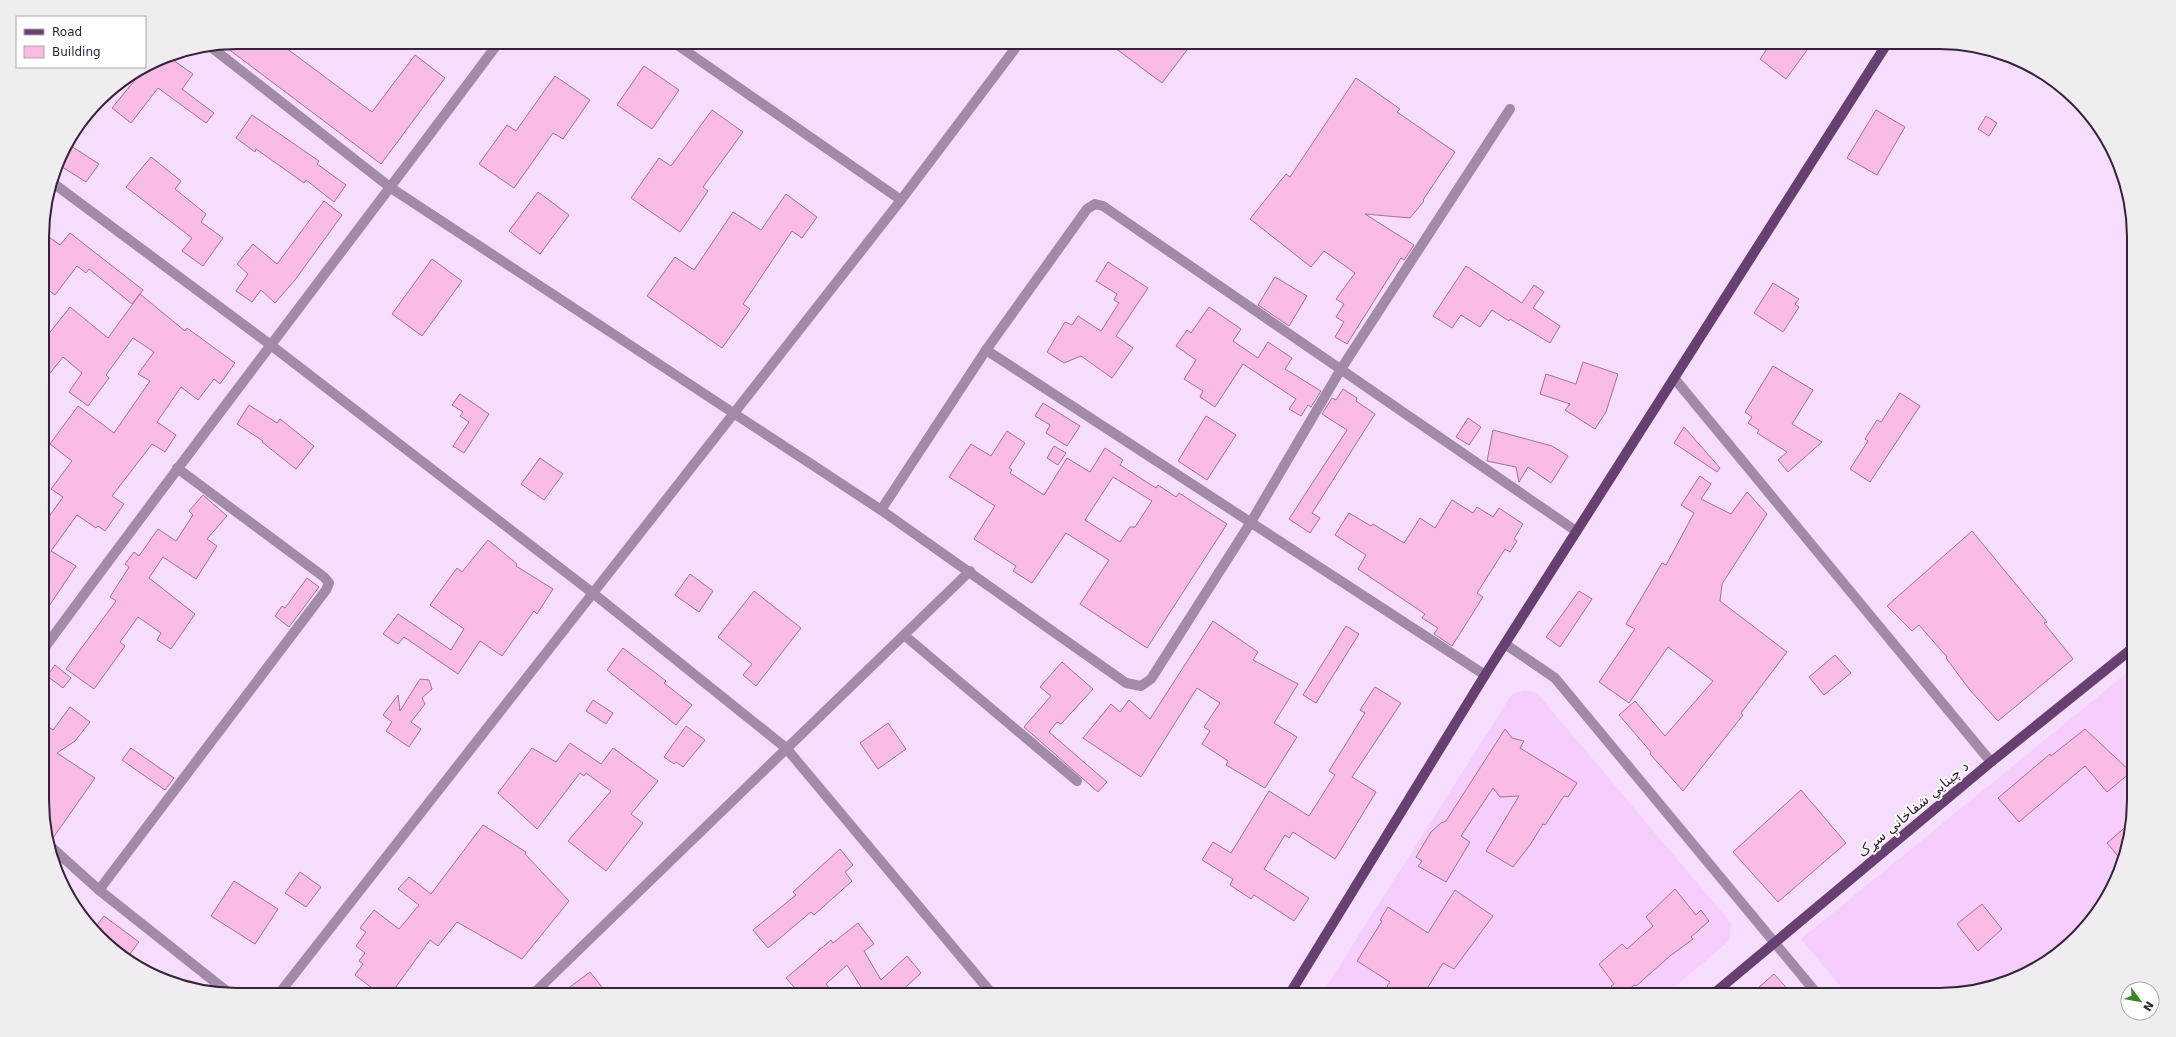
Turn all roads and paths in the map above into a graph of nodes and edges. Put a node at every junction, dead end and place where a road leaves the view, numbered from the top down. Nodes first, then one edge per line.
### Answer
1 (495, 49) edge
2 (683, 49) edge
3 (1015, 49) edge
4 (1884, 49) edge
5 (215, 50) edge
6 (1510, 108) dead end
7 (56, 185) edge
8 (391, 188) junction
9 (901, 200) junction
10 (272, 346) junction
11 (986, 350) junction
12 (1341, 370) junction
13 (1674, 378) junction
14 (735, 413) junction
15 (177, 468) junction
16 (881, 510) junction
17 (1251, 522) junction
18 (1576, 531) junction
19 (970, 571) junction
20 (594, 594) junction
21 (904, 634) junction
22 (49, 642) edge
23 (1505, 644) junction
24 (2127, 653) edge
25 (1485, 676) junction
26 (786, 748) junction
27 (1991, 762) junction
28 (1077, 781) dead end
29 (56, 851) edge
30 (99, 890) junction
31 (1774, 942) junction
32 (222, 988) edge
33 (284, 988) edge
34 (539, 988) edge
35 (987, 988) edge
36 (1293, 988) edge
37 (1720, 988) edge
38 (1812, 988) edge

1 - 8 street
2 - 9 street
3 - 9 street
4 - 13 main road
5 - 8 street
6 - 12 street
7 - 10 street
8 - 10 street
8 - 14 street
9 - 14 street
10 - 15 street
10 - 20 street
11 - 12 street
11 - 16 street
11 - 17 street
12 - 17 street
12 - 18 street
13 - 18 main road
13 - 27 street
14 - 16 street
14 - 20 street
15 - 22 street
15 - 30 street
16 - 19 street
17 - 19 street
17 - 25 street
18 - 23 main road
19 - 21 street
20 - 26 street
20 - 33 street
21 - 26 street
21 - 28 street
23 - 25 main road
23 - 31 street
24 - 27 main road, د چينايي شفاخانې سړک
25 - 36 main road
26 - 34 street
26 - 35 street
27 - 31 main road, د چينايي شفاخانې سړک
29 - 30 street
30 - 32 street
31 - 37 main road, د چينايي شفاخانې سړک
31 - 38 street

